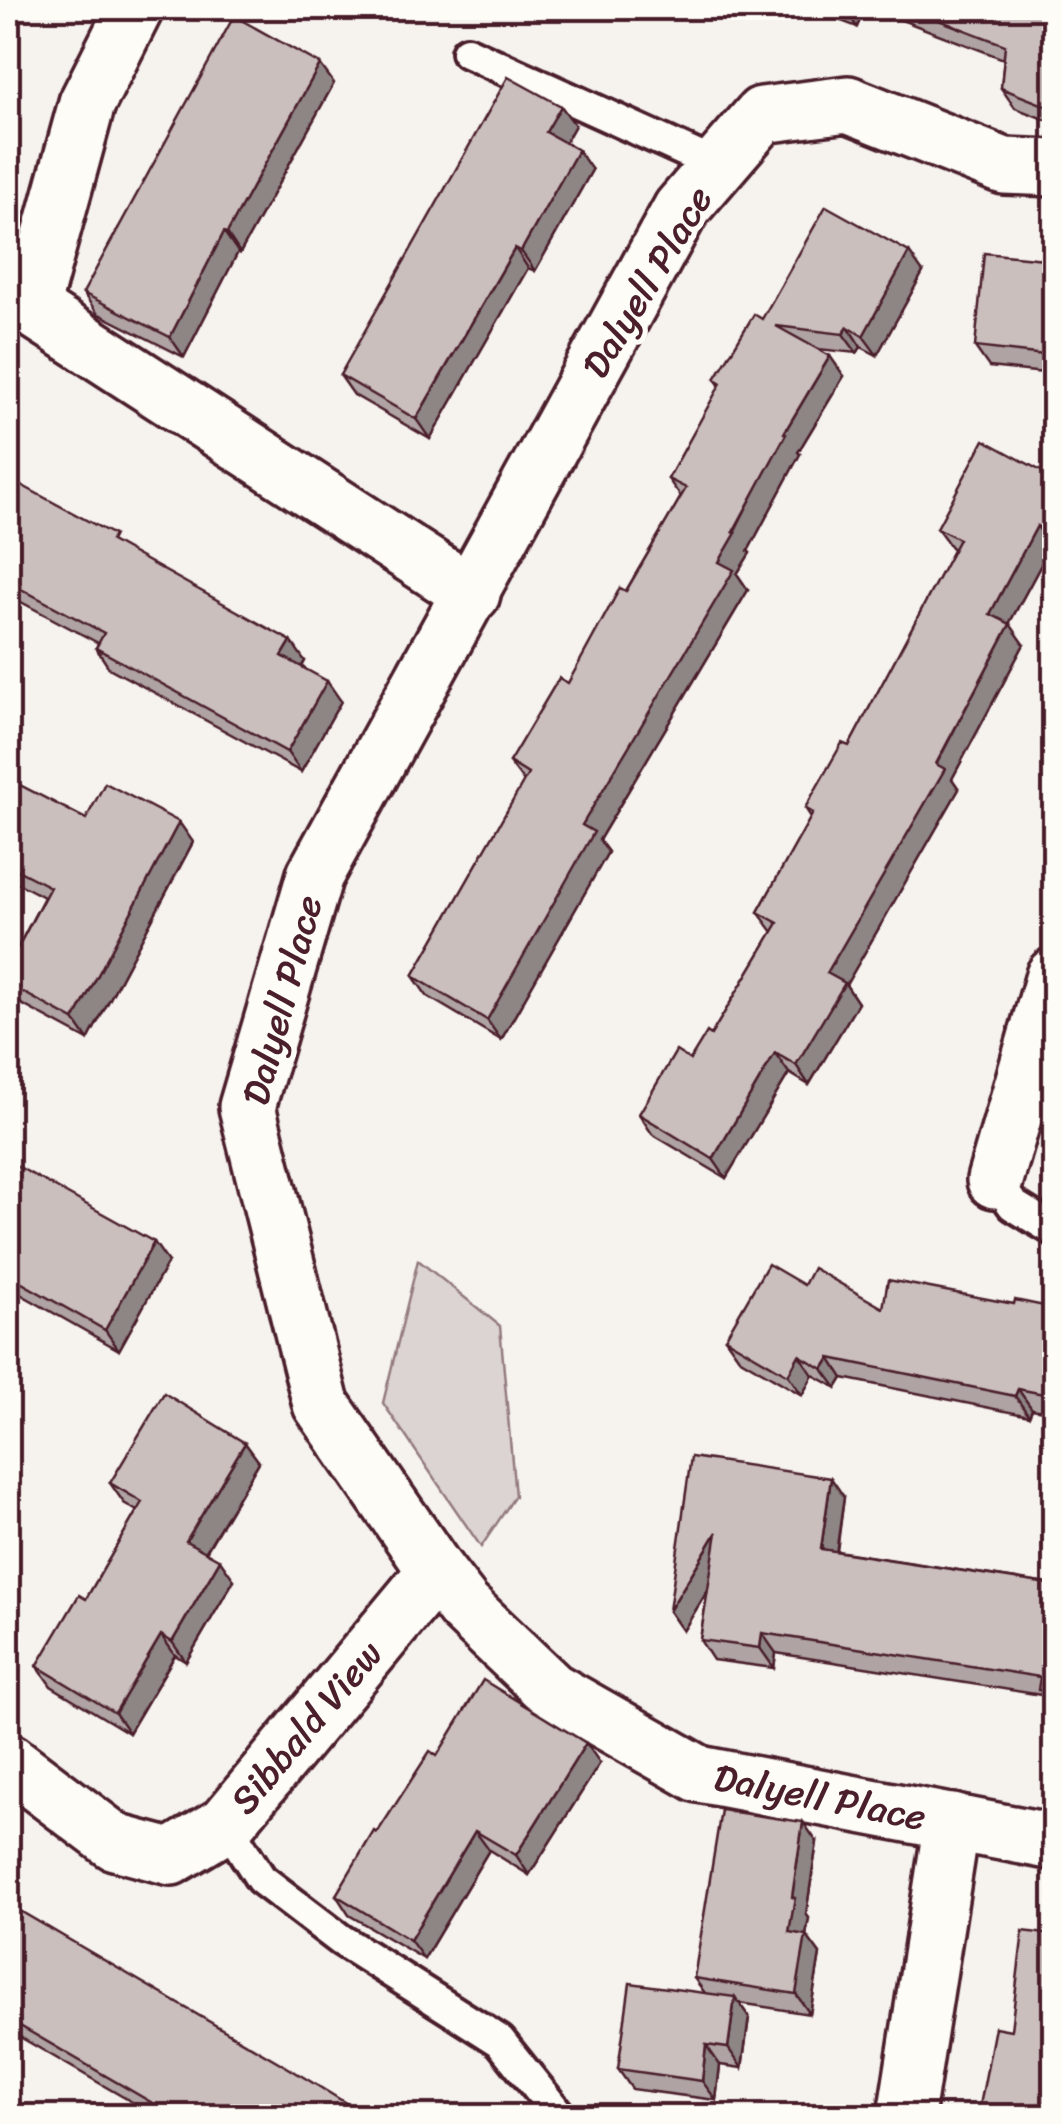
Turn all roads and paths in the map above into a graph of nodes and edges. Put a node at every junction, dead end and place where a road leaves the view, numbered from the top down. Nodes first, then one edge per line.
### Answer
1 (136, 8) edge
2 (467, 52) dead end
3 (718, 166) junction
4 (1054, 168) edge
5 (19, 306) edge
6 (472, 594) junction
7 (1054, 976) edge
8 (995, 1180) joint
9 (1054, 1230) edge
10 (436, 1571) junction
11 (8, 1762) edge
12 (952, 1822) junction
13 (226, 1824) junction
14 (1054, 1842) edge
15 (560, 2116) edge
16 (906, 2116) edge

1 - 5 street
2 - 3 lane
3 - 4 street, Dalyell Place
3 - 6 street, Dalyell Place
5 - 6 street
6 - 10 street, Dalyell Place
7 - 8 street
8 - 9 lane
10 - 12 street, Dalyell Place
10 - 13 street, Sibbald View
11 - 13 street, Sibbald View
12 - 14 street, Dalyell Place
12 - 16 street
13 - 15 lane

